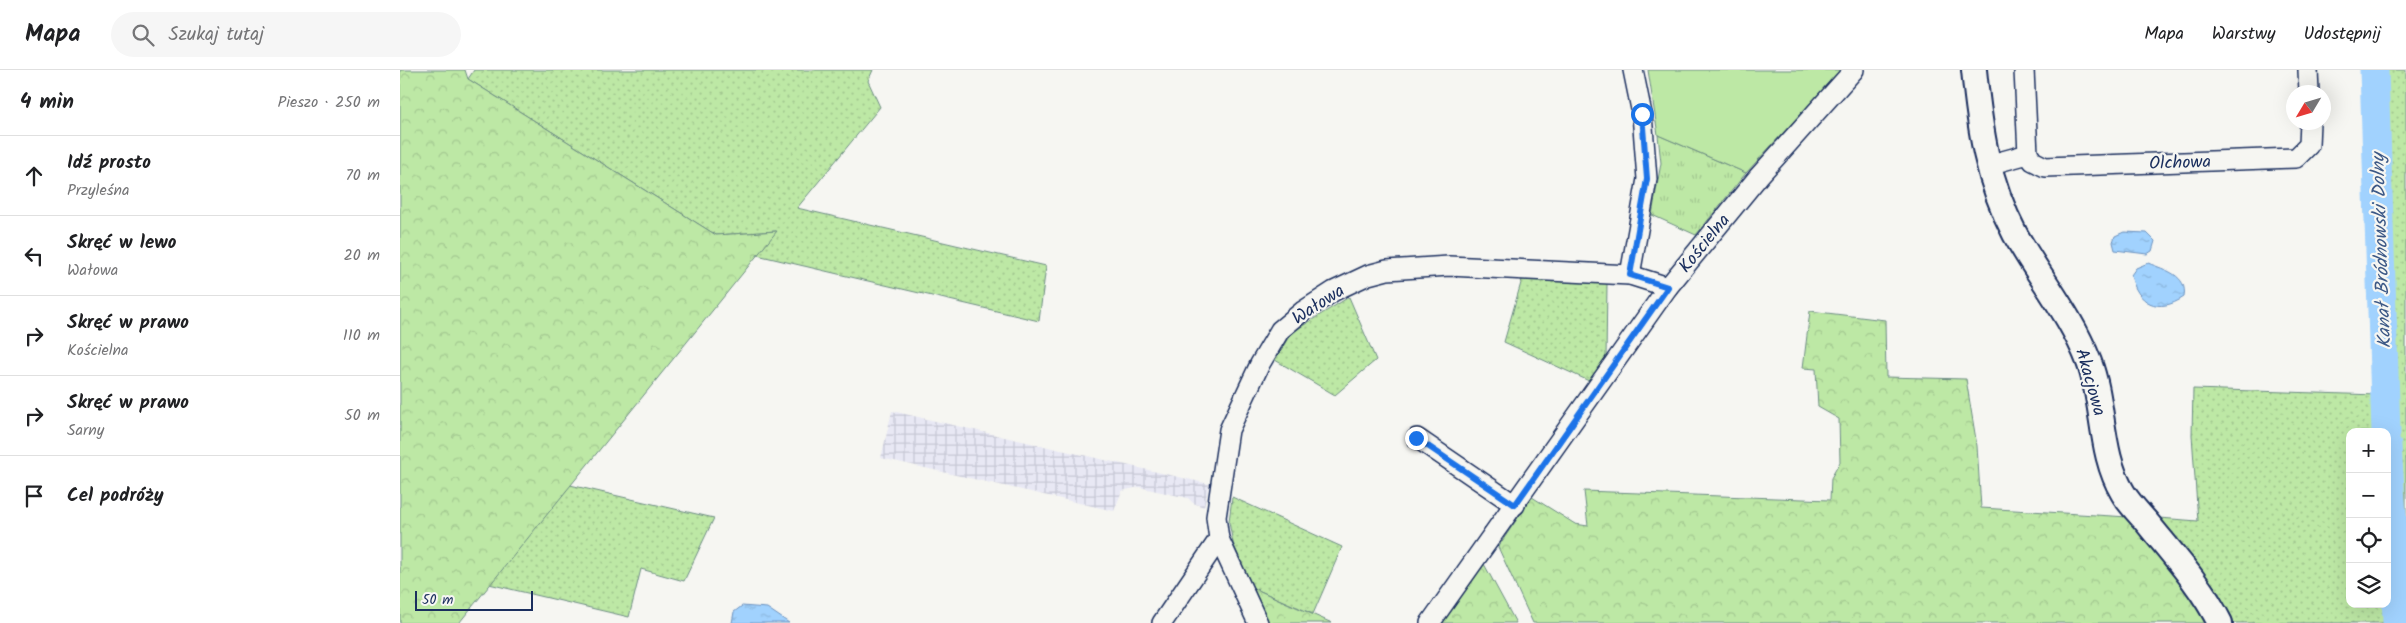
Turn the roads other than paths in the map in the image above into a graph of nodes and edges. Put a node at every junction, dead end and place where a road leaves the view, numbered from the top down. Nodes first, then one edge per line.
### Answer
1 (1633, 70) edge
2 (1854, 70) edge
3 (1974, 70) edge
4 (2024, 70) edge
5 (2308, 70) edge
6 (2309, 85) edge
7 (2310, 130) edge
8 (2028, 154) junction
9 (1988, 165) junction
10 (1630, 275) junction
11 (1668, 287) junction
12 (1416, 438) dead end
13 (1515, 505) junction
14 (1219, 539) junction
15 (1162, 623) edge
16 (1258, 623) edge
17 (1430, 623) edge
18 (2220, 623) edge

1 - 10 street
2 - 11 street, Kościelna
3 - 9 street, Akacjowa
4 - 8 street
5 - 6 street
7 - 8 street, Olchowa
8 - 9 street
9 - 18 street, Akacjowa
10 - 11 street, Wałowa
10 - 14 street, Wałowa
11 - 13 street, Kościelna
12 - 13 street
13 - 17 street, Kościelna
14 - 15 street
14 - 16 street, Wałowa

